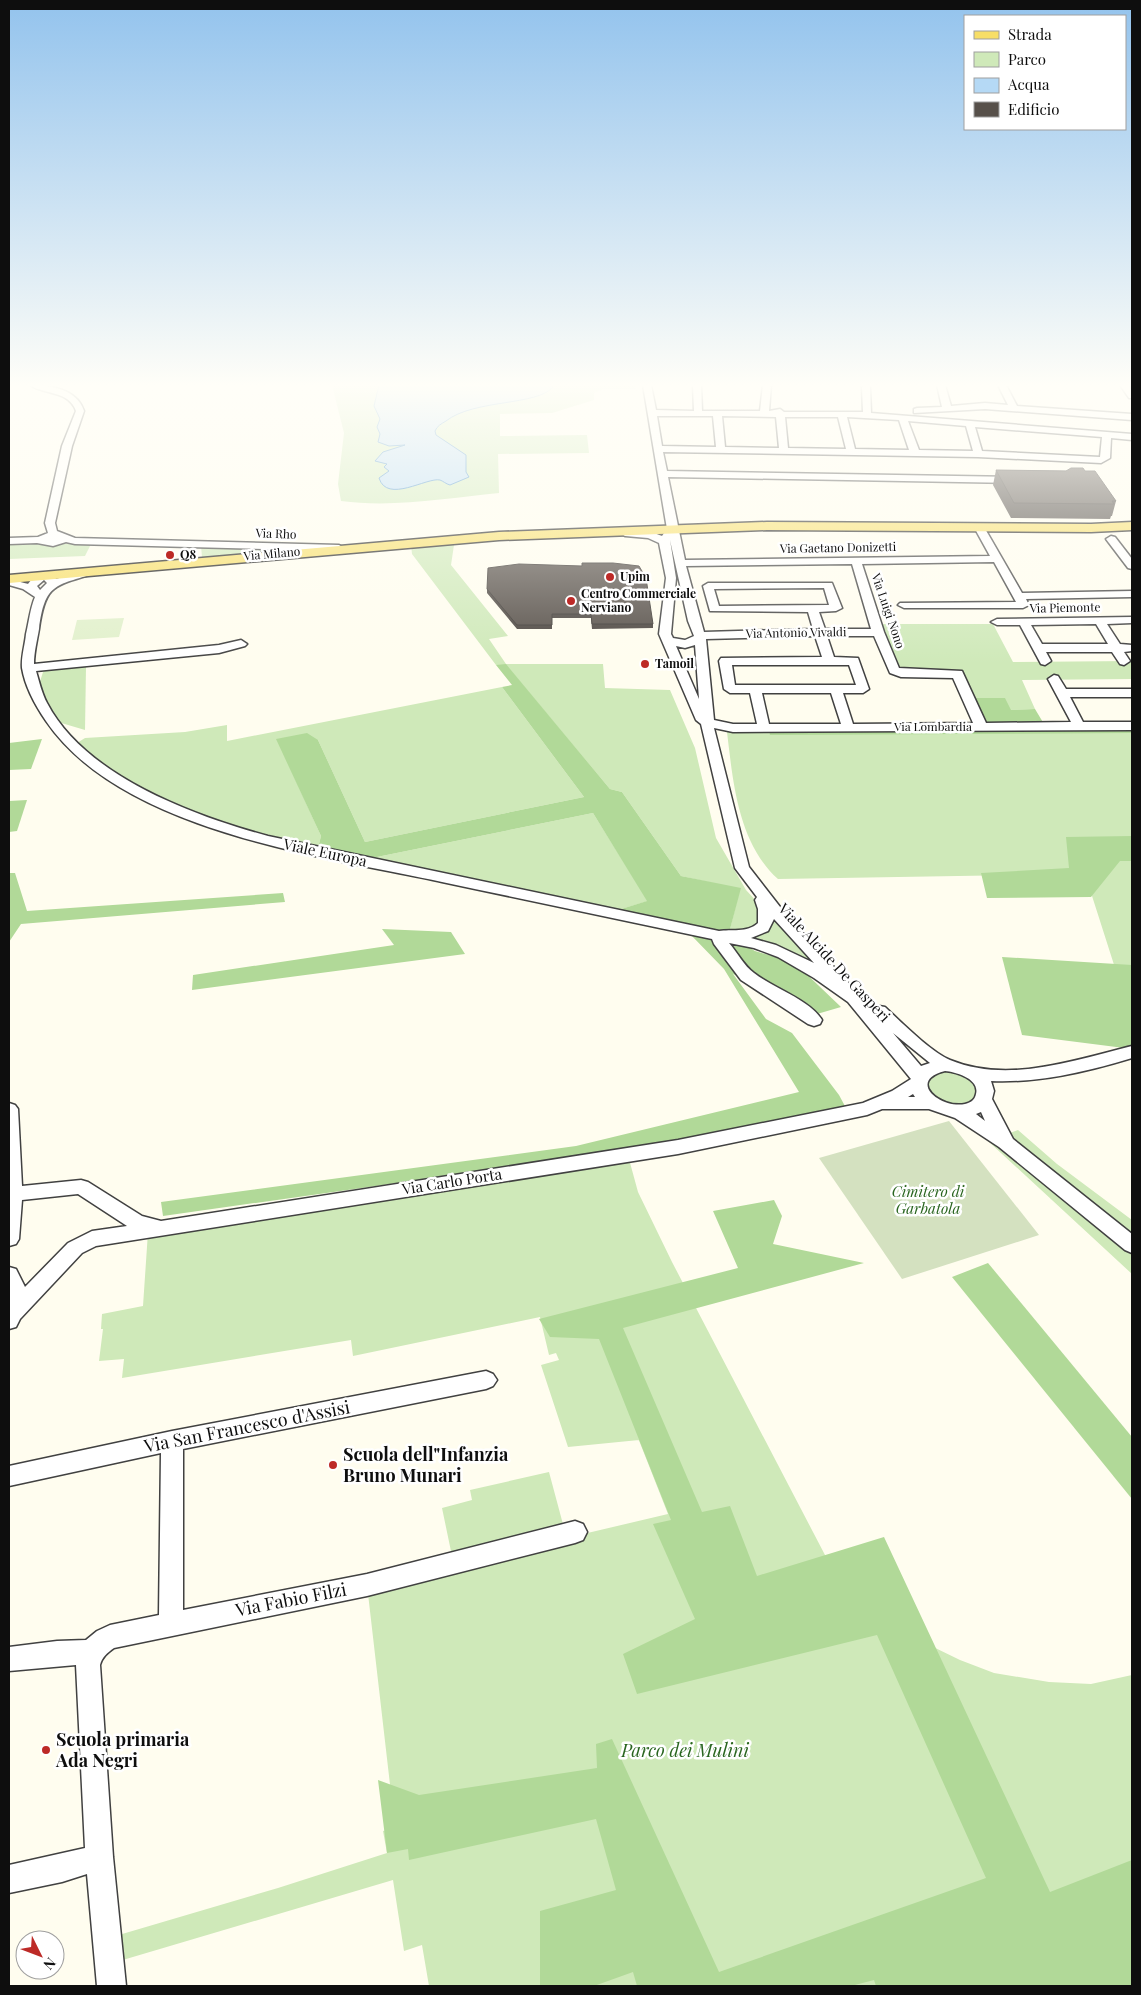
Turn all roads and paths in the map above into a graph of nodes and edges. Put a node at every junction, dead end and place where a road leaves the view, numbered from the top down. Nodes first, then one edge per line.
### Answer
1 (60, 478) edge
2 (664, 478) edge
3 (932, 478) edge
4 (1027, 480) edge
5 (671, 520) junction
6 (732, 527) junction
7 (768, 528) junction
8 (980, 528) junction
9 (1132, 528) edge
10 (53, 534) junction
11 (535, 534) junction
12 (64, 538) junction
13 (1110, 539) dead end
14 (41, 540) junction
15 (9, 541) edge
16 (152, 542) joint
17 (671, 543) junction
18 (339, 548) junction
19 (996, 559) junction
20 (856, 561) junction
21 (679, 562) junction
22 (727, 562) junction
23 (1132, 566) edge
24 (92, 571) junction
25 (802, 573) junction
26 (43, 575) junction
27 (9, 581) edge
28 (733, 586) junction
29 (40, 592) junction
30 (1132, 594) edge
31 (1021, 600) junction
32 (904, 605) dead end
33 (812, 608) junction
34 (738, 609) junction
35 (1132, 620) edge
36 (1100, 621) junction
37 (998, 622) dead end
38 (1028, 622) junction
39 (673, 629) junction
40 (878, 632) junction
41 (820, 633) junction
42 (698, 634) junction
43 (241, 644) dead end
44 (746, 648) junction
45 (1038, 648) junction
46 (1116, 648) junction
47 (1132, 648) edge
48 (829, 661) junction
49 (1045, 661) dead end
50 (1124, 661) dead end
51 (28, 668) junction
52 (1054, 679) dead end
53 (756, 689) junction
54 (836, 689) junction
55 (1061, 693) junction
56 (1132, 693) edge
57 (1079, 726) junction
58 (1132, 726) edge
59 (848, 727) junction
60 (981, 727) junction
61 (764, 728) junction
62 (710, 730) junction
63 (737, 848) junction
64 (757, 888) junction
65 (722, 935) junction
66 (757, 944) joint
67 (854, 998) junction
68 (814, 1020) dead end
69 (1132, 1052) edge
70 (945, 1065) junction
71 (973, 1074) junction
72 (1030, 1074) junction
73 (919, 1079) junction
74 (984, 1096) junction
75 (930, 1103) junction
76 (880, 1104) junction
77 (9, 1109) edge
78 (958, 1111) junction
79 (1006, 1143) junction
80 (11, 1196) edge
81 (158, 1228) junction
82 (9, 1239) edge
83 (1132, 1245) edge
84 (9, 1271) edge
85 (9, 1275) edge
86 (40, 1285) junction
87 (9, 1319) edge
88 (486, 1380) dead end
89 (172, 1441) junction
90 (9, 1476) edge
91 (575, 1532) dead end
92 (171, 1624) junction
93 (92, 1652) junction
94 (9, 1659) edge
95 (99, 1857) junction
96 (9, 1878) edge
97 (112, 1986) edge

1 - 10 street
2 - 5 street, Viale Alcide De Gasperi
3 - 4 street
5 - 6 main road, Via Milano
5 - 11 main road, Via Milano
5 - 17 street, Viale Alcide De Gasperi
6 - 7 main road, Via Milano
6 - 8 main road, Via Milano
7 - 8 main road, Via Milano
7 - 17 main road
8 - 9 main road, Via Milano
8 - 19 street
10 - 12 street, Via Rho
10 - 14 street, Via Rho
11 - 17 street, Via Milano
11 - 18 main road, Via Milano
12 - 14 street, Via Rho
12 - 16 street, Via Rho
13 - 23 street
14 - 15 street, Via Rho
16 - 18 street, Via Rho
17 - 21 street, Viale Alcide De Gasperi
17 - 39 street, Viale Alcide De Gasperi
18 - 24 main road, Via Milano
19 - 20 street, Via Gaetano Donizetti
19 - 31 street
20 - 25 street, Via Gaetano Donizetti
20 - 40 street, Via Luigi Nono
21 - 22 street, Via Gaetano Donizetti
21 - 42 street, Viale Alcide De Gasperi
22 - 25 street, Via Gaetano Donizetti
22 - 28 street
24 - 26 main road, Via Milano
24 - 29 street
25 - 28 street
25 - 33 street
26 - 27 main road, Via Milano
26 - 29 street
27 - 29 street
28 - 34 street
29 - 51 street, Viale Europa
30 - 31 street
31 - 32 street
31 - 38 street
33 - 34 street
33 - 41 street
34 - 44 street
35 - 36 street, Via Piemonte
36 - 38 street, Via Piemonte
36 - 46 street
37 - 38 street, Via Piemonte
38 - 45 street
39 - 42 street
39 - 42 street
39 - 62 street, Viale Alcide De Gasperi
40 - 41 street, Via Antonio Vivaldi
40 - 60 street, Via Luigi Nono
41 - 44 street, Via Antonio Vivaldi
41 - 48 street
42 - 44 street, Via Antonio Vivaldi
42 - 62 street, Viale Alcide De Gasperi
43 - 51 street
44 - 48 street
44 - 53 street
45 - 46 street
45 - 49 street
46 - 47 street
46 - 50 street
48 - 54 street
51 - 65 street, Viale Europa
52 - 55 street
53 - 54 street
53 - 61 street
54 - 59 street
55 - 56 street
55 - 57 street
57 - 58 street, Via Lombardia
57 - 60 street, Via Lombardia
59 - 60 street, Via Lombardia
59 - 61 street, Via Lombardia
61 - 62 street, Via Lombardia
62 - 63 street, Viale Alcide De Gasperi
63 - 64 street, Viale Alcide De Gasperi
63 - 70 street, Viale Alcide De Gasperi
64 - 65 street
64 - 67 street, Viale Alcide De Gasperi
65 - 66 street, Viale Europa
65 - 68 street
66 - 67 street
67 - 73 street, Viale Alcide De Gasperi
69 - 72 street
70 - 71 street
70 - 73 street
71 - 72 street
71 - 74 street
72 - 74 street
73 - 75 street
73 - 76 street
74 - 78 street
74 - 79 street
75 - 76 street
75 - 78 street
76 - 81 street, Via Carlo Porta
77 - 80 street
78 - 79 street
79 - 83 street
80 - 81 street
80 - 82 street
81 - 86 street, Via Carlo Porta
84 - 86 street
85 - 87 street
86 - 87 street, Via Carlo Porta
88 - 89 street, Via San Francesco d'Assisi
89 - 90 street, Via San Francesco d'Assisi
89 - 92 street
91 - 92 street, Via Fabio Filzi
92 - 93 street, Via Fabio Filzi
93 - 94 street
93 - 95 street
95 - 96 street
95 - 97 street

